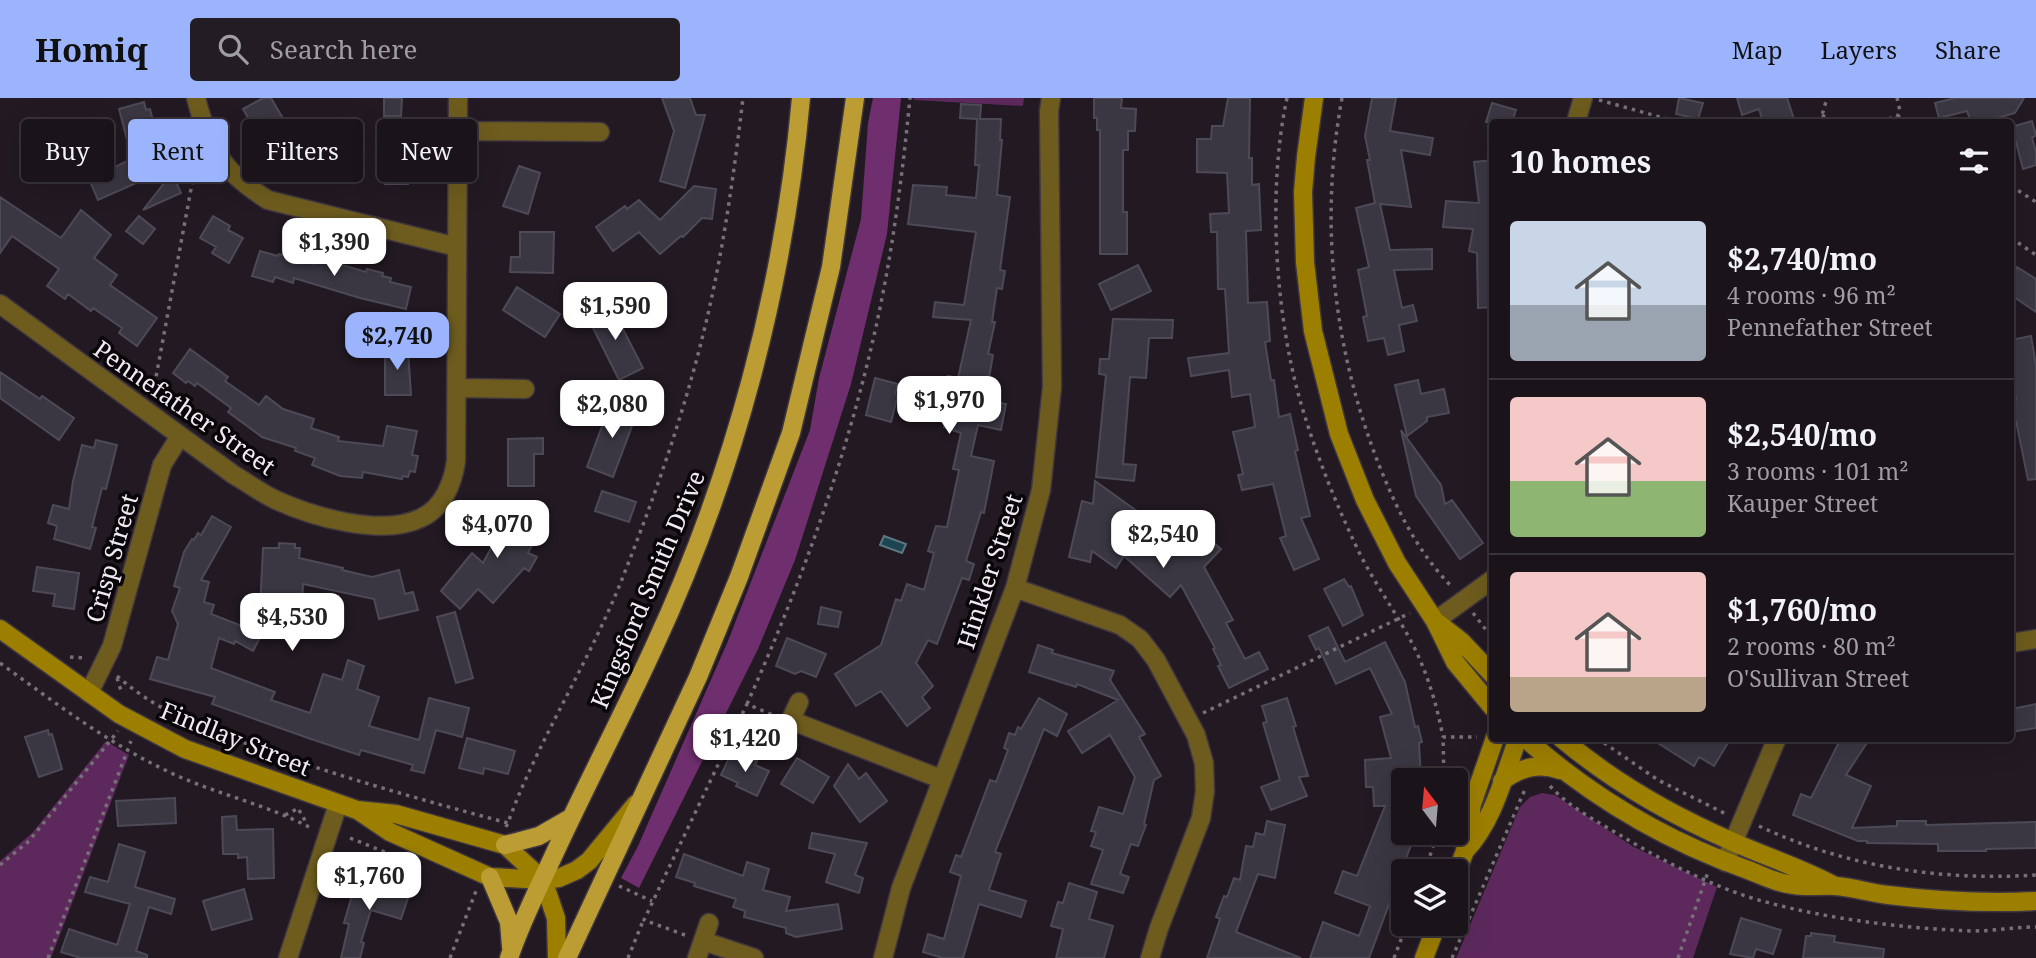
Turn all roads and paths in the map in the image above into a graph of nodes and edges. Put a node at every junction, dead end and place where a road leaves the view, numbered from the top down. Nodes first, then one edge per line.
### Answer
1 (196, 98) edge
2 (458, 98) edge
3 (743, 98) edge
4 (801, 98) edge
5 (855, 98) edge
6 (910, 98) edge
7 (1051, 98) edge
8 (1314, 98) edge
9 (1342, 98) edge
10 (1583, 98) edge
11 (1594, 98) edge
12 (1827, 98) edge
13 (1897, 98) edge
14 (1900, 111) junction
15 (1822, 115) junction
16 (1896, 117) junction
17 (1903, 117) junction
18 (201, 119) edge
19 (458, 119) edge
20 (1577, 119) edge
21 (1668, 119) edge
22 (1821, 119) edge
23 (1828, 119) edge
24 (1886, 119) edge
25 (1907, 119) edge
26 (477, 131) edge
27 (600, 132) dead end
28 (228, 168) edge
29 (192, 182) edge
30 (458, 182) edge
31 (2014, 188) edge
32 (2036, 202) edge
33 (2014, 240) edge
34 (457, 247) junction
35 (2036, 255) edge
36 (0, 304) edge
37 (457, 388) junction
38 (525, 388) dead end
39 (147, 412) junction
40 (180, 436) junction
41 (1489, 582) edge
42 (1015, 588) junction
43 (1454, 588) dead end
44 (1472, 612) dead end
45 (1435, 621) junction
46 (0, 629) edge
47 (1489, 634) edge
48 (2036, 639) edge
49 (2014, 643) edge
50 (69, 657) dead end
51 (84, 657) dead end
52 (0, 663) edge
53 (1489, 671) edge
54 (89, 693) junction
55 (124, 697) dead end
56 (799, 702) dead end
57 (1489, 703) edge
58 (747, 704) junction
59 (1188, 719) junction
60 (787, 727) junction
61 (118, 732) dead end
62 (1443, 737) junction
63 (1489, 739) edge
64 (132, 740) dead end
65 (110, 741) junction
66 (1494, 742) edge
67 (1517, 742) edge
68 (1530, 742) edge
69 (1566, 742) edge
70 (1603, 742) edge
71 (1775, 742) edge
72 (127, 751) junction
73 (1527, 767) junction
74 (1444, 768) edge
75 (1566, 773) junction
76 (941, 779) junction
77 (1502, 781) junction
78 (640, 798) junction
79 (338, 804) junction
80 (357, 810) junction
81 (285, 815) junction
82 (572, 817) junction
83 (1742, 821) junction
84 (358, 835) dead end
85 (351, 838) dead end
86 (1733, 842) junction
87 (505, 845) junction
88 (1465, 851) junction
89 (1462, 859) edge
90 (1719, 860) junction
91 (0, 865) edge
92 (2036, 876) edge
93 (490, 877) junction
94 (603, 878) junction
95 (542, 880) junction
96 (1835, 886) junction
97 (476, 891) dead end
98 (652, 901) junction
99 (2036, 901) edge
100 (644, 920) junction
101 (709, 923) dead end
102 (1402, 936) edge
103 (1432, 936) edge
104 (700, 950) edge
105 (510, 954) edge
106 (48, 958) edge
107 (288, 958) edge
108 (450, 958) edge
109 (557, 958) edge
110 (567, 958) edge
111 (628, 958) edge
112 (754, 958) edge
113 (883, 958) edge
114 (1150, 958) edge
115 (1394, 958) edge
116 (1424, 958) edge
117 (1452, 958) edge
118 (1678, 958) edge

1 - 18 street
2 - 19 street, Pennefather Street
3 - 55 path
4 - 82 main road, Kingsford Smith Drive
5 - 78 main road
6 - 58 path
7 - 42 street, Hinkler Street
8 - 45 street
9 - 43 path
10 - 20 street
11 - 21 path
12 - 15 path
13 - 14 path
14 - 16 path
14 - 17 path
15 - 22 path
15 - 23 path
16 - 17 path
16 - 24 path
17 - 25 path
26 - 27 street
28 - 34 street
29 - 39 path
30 - 34 street, Pennefather Street
31 - 32 path
33 - 35 path
34 - 37 street, Pennefather Street
36 - 39 street, Pennefather Street
37 - 38 street
37 - 40 street, Pennefather Street
39 - 40 street, Pennefather Street
40 - 54 street, Crisp Street
41 - 45 street
42 - 59 street
42 - 76 street, Hinkler Street
44 - 47 path
45 - 53 street
45 - 57 street
46 - 54 street, Findlay Street
48 - 49 street
50 - 51 path
52 - 65 path
54 - 79 street, Findlay Street
56 - 60 street
58 - 60 path
58 - 98 path
59 - 62 path
59 - 114 street
60 - 76 street
61 - 65 path
62 - 63 path
62 - 74 path
64 - 72 path
65 - 72 path
65 - 91 path
66 - 88 street
67 - 77 street
68 - 75 street
69 - 86 street
70 - 83 path
71 - 83 street
72 - 81 path
72 - 106 path
73 - 75 street
73 - 77 street
73 - 117 path
75 - 90 street
76 - 113 street, Hinkler Street
77 - 88 street
78 - 94 main road
78 - 95 street, Findlay Street
79 - 80 street, Findlay Street
79 - 107 street
80 - 87 street, Findlay Street
80 - 93 street, Findlay Street
81 - 81 path
82 - 87 main road
82 - 95 main road, Kingsford Smith Drive
83 - 86 street
83 - 92 path
84 - 85 path
86 - 90 street
86 - 96 street
87 - 95 street, Findlay Street
88 - 89 street
90 - 96 street
90 - 118 path
93 - 95 street, Findlay Street
93 - 105 main road
94 - 98 path
94 - 110 main road
95 - 105 main road, Kingsford Smith Drive
95 - 109 street, Findlay Street
96 - 99 street
97 - 108 path
98 - 100 path
100 - 104 path
100 - 111 path
101 - 104 street
102 - 115 path
103 - 116 street
104 - 112 street

